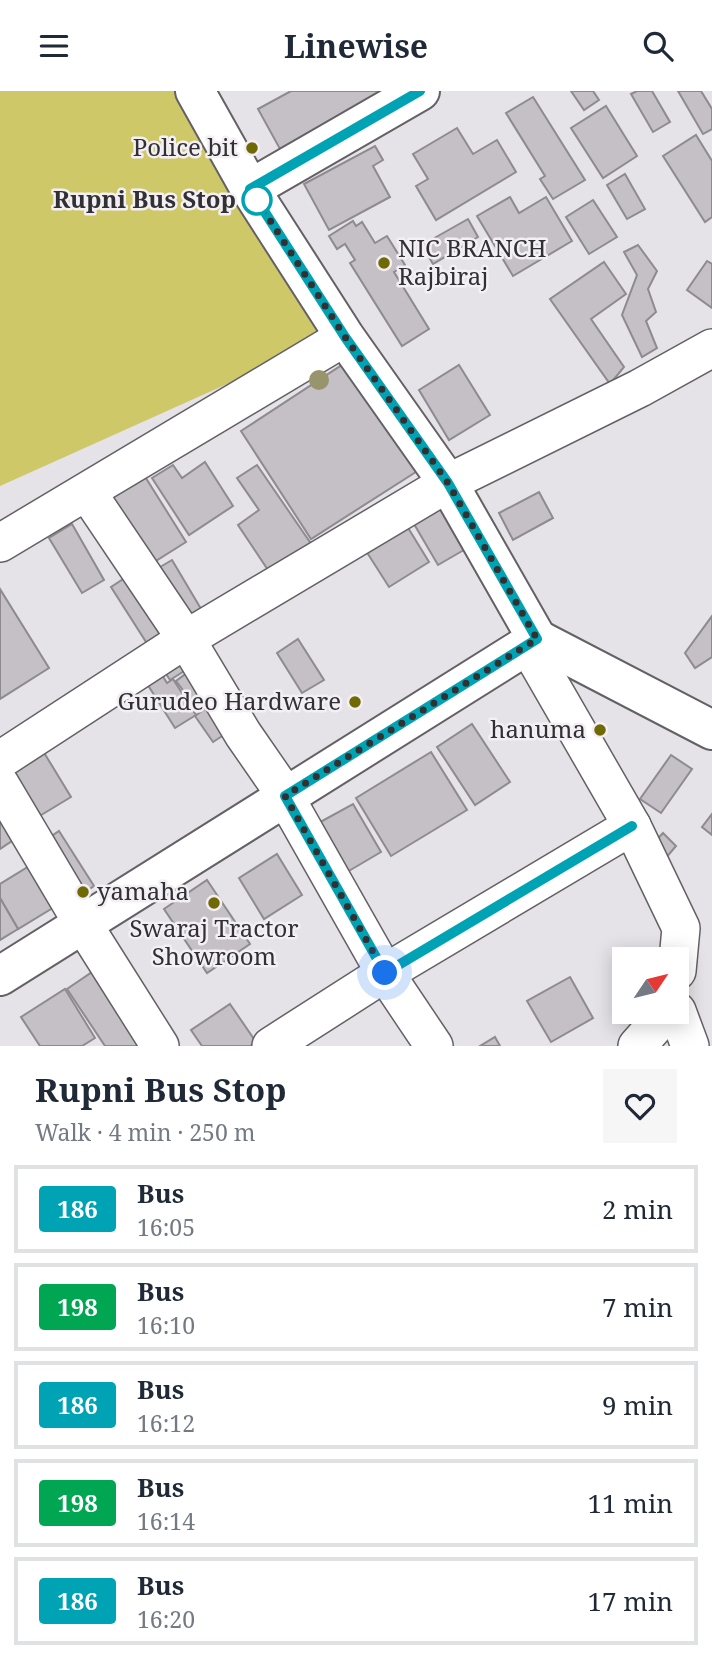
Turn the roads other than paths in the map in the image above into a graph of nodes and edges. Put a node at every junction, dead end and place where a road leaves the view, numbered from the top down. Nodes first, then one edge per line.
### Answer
1 (195, 91) edge
2 (420, 91) edge
3 (250, 189) junction
4 (345, 337) junction
5 (712, 348) edge
6 (448, 483) junction
7 (87, 492) junction
8 (0, 543) edge
9 (187, 639) junction
10 (532, 641) junction
11 (712, 730) edge
12 (0, 761) edge
13 (0, 784) edge
14 (285, 796) junction
15 (632, 826) junction
16 (83, 924) junction
17 (679, 947) edge
18 (385, 973) junction
19 (0, 976) edge
20 (656, 1024) edge
21 (682, 1024) edge
22 (160, 1046) edge
23 (271, 1046) edge
24 (434, 1046) edge
25 (637, 1046) edge
26 (690, 1046) edge

1 - 3 main road
2 - 3 main road
3 - 4 main road
4 - 6 main road
4 - 7 street
5 - 6 street
6 - 9 street
6 - 10 main road
7 - 8 street
7 - 9 street
9 - 12 street
9 - 14 street
10 - 11 main road
10 - 14 main road
10 - 15 street
13 - 16 street
14 - 16 main road
14 - 18 street
15 - 17 street
15 - 18 street
16 - 19 main road
16 - 22 street
18 - 23 street
18 - 24 street
20 - 25 street
21 - 26 street

